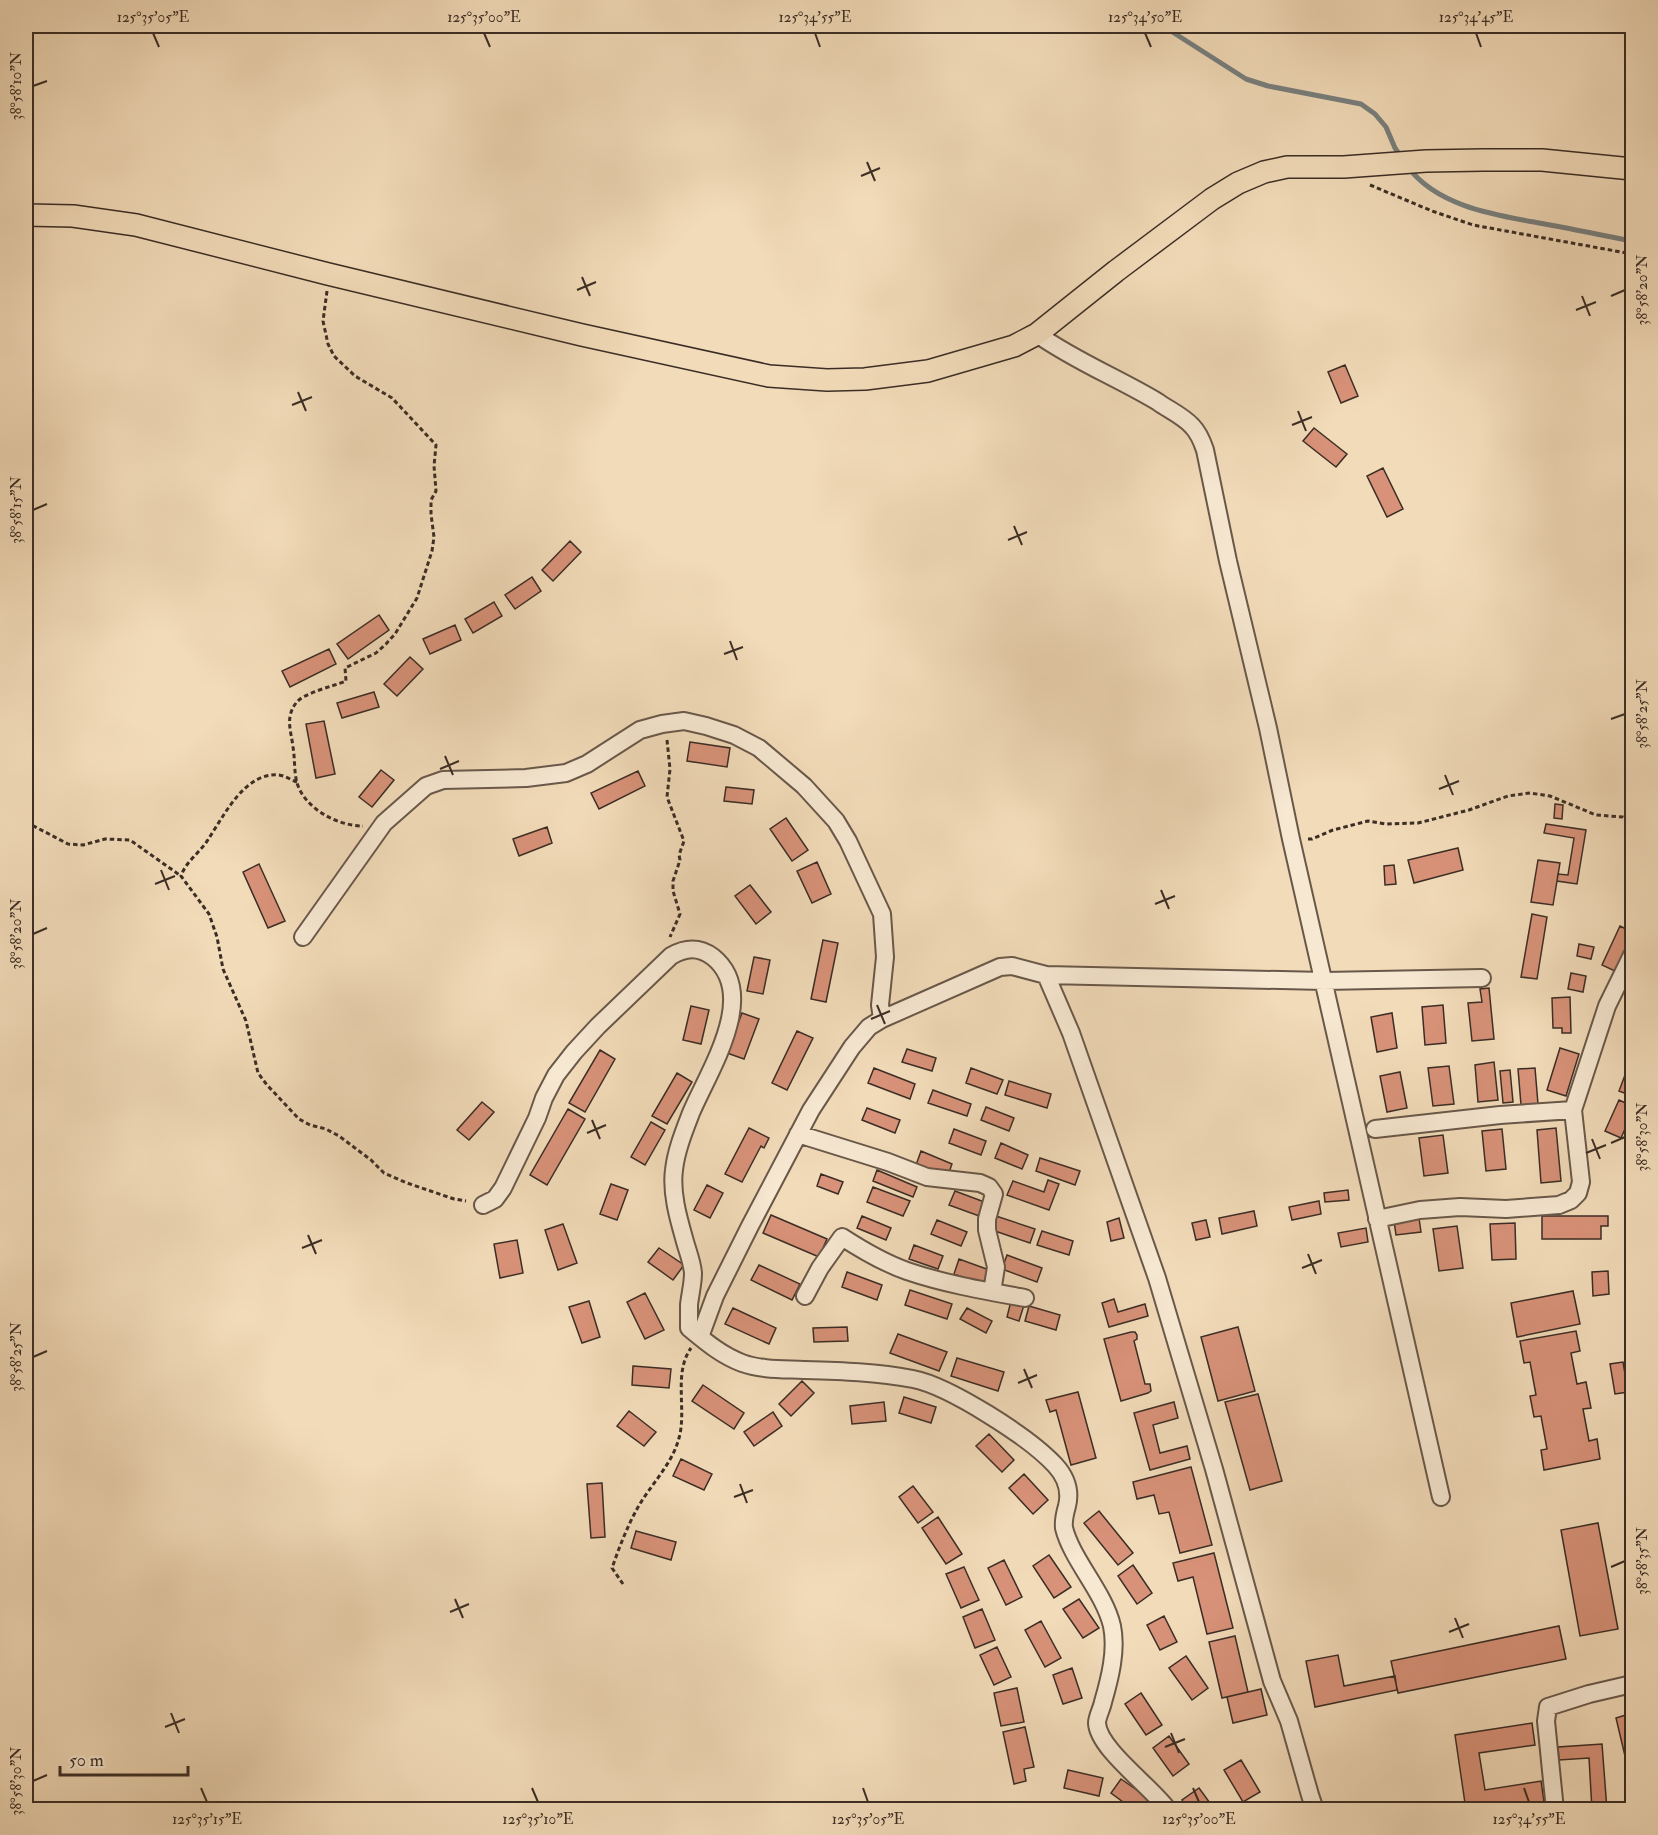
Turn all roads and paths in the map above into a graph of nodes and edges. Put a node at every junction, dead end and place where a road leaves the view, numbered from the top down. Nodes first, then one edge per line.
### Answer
1 (1344, 167) junction
2 (1632, 169) edge
3 (26, 215) edge
4 (1632, 254) edge
5 (328, 274) junction
6 (1037, 334) junction
7 (662, 724) junction
8 (297, 782) junction
9 (1632, 821) edge
10 (26, 822) edge
11 (384, 823) junction
12 (1291, 839) junction
13 (181, 876) junction
14 (303, 937) dead end
15 (1632, 954) edge
16 (671, 956) junction
17 (1046, 975) junction
18 (1482, 978) dead end
19 (1324, 981) junction
20 (882, 1019) junction
21 (1573, 1110) junction
22 (1375, 1129) dead end
23 (798, 1134) junction
24 (483, 1204) joint
25 (1377, 1219) junction
26 (992, 1292) junction
27 (805, 1296) dead end
28 (1025, 1298) dead end
29 (700, 1337) junction
30 (1441, 1497) dead end
31 (623, 1584) dead end
32 (1632, 1684) edge
33 (1168, 1809) edge
34 (1316, 1809) edge
35 (1555, 1809) edge

1 - 2 main road
1 - 4 path
1 - 6 main road
3 - 5 main road
5 - 6 main road
5 - 8 path
6 - 12 street
7 - 11 street
7 - 16 path
7 - 20 street
8 - 11 path
8 - 13 path
9 - 12 path
10 - 13 path
11 - 14 street
12 - 19 street
13 - 24 path
15 - 21 street
16 - 24 street
16 - 29 street
17 - 19 street
17 - 20 street
17 - 34 street
18 - 19 street
19 - 25 street
20 - 23 street
21 - 22 street
21 - 25 street
23 - 26 street
23 - 29 street
25 - 30 street
26 - 27 street
26 - 28 street
29 - 31 path
29 - 33 street
32 - 35 street

